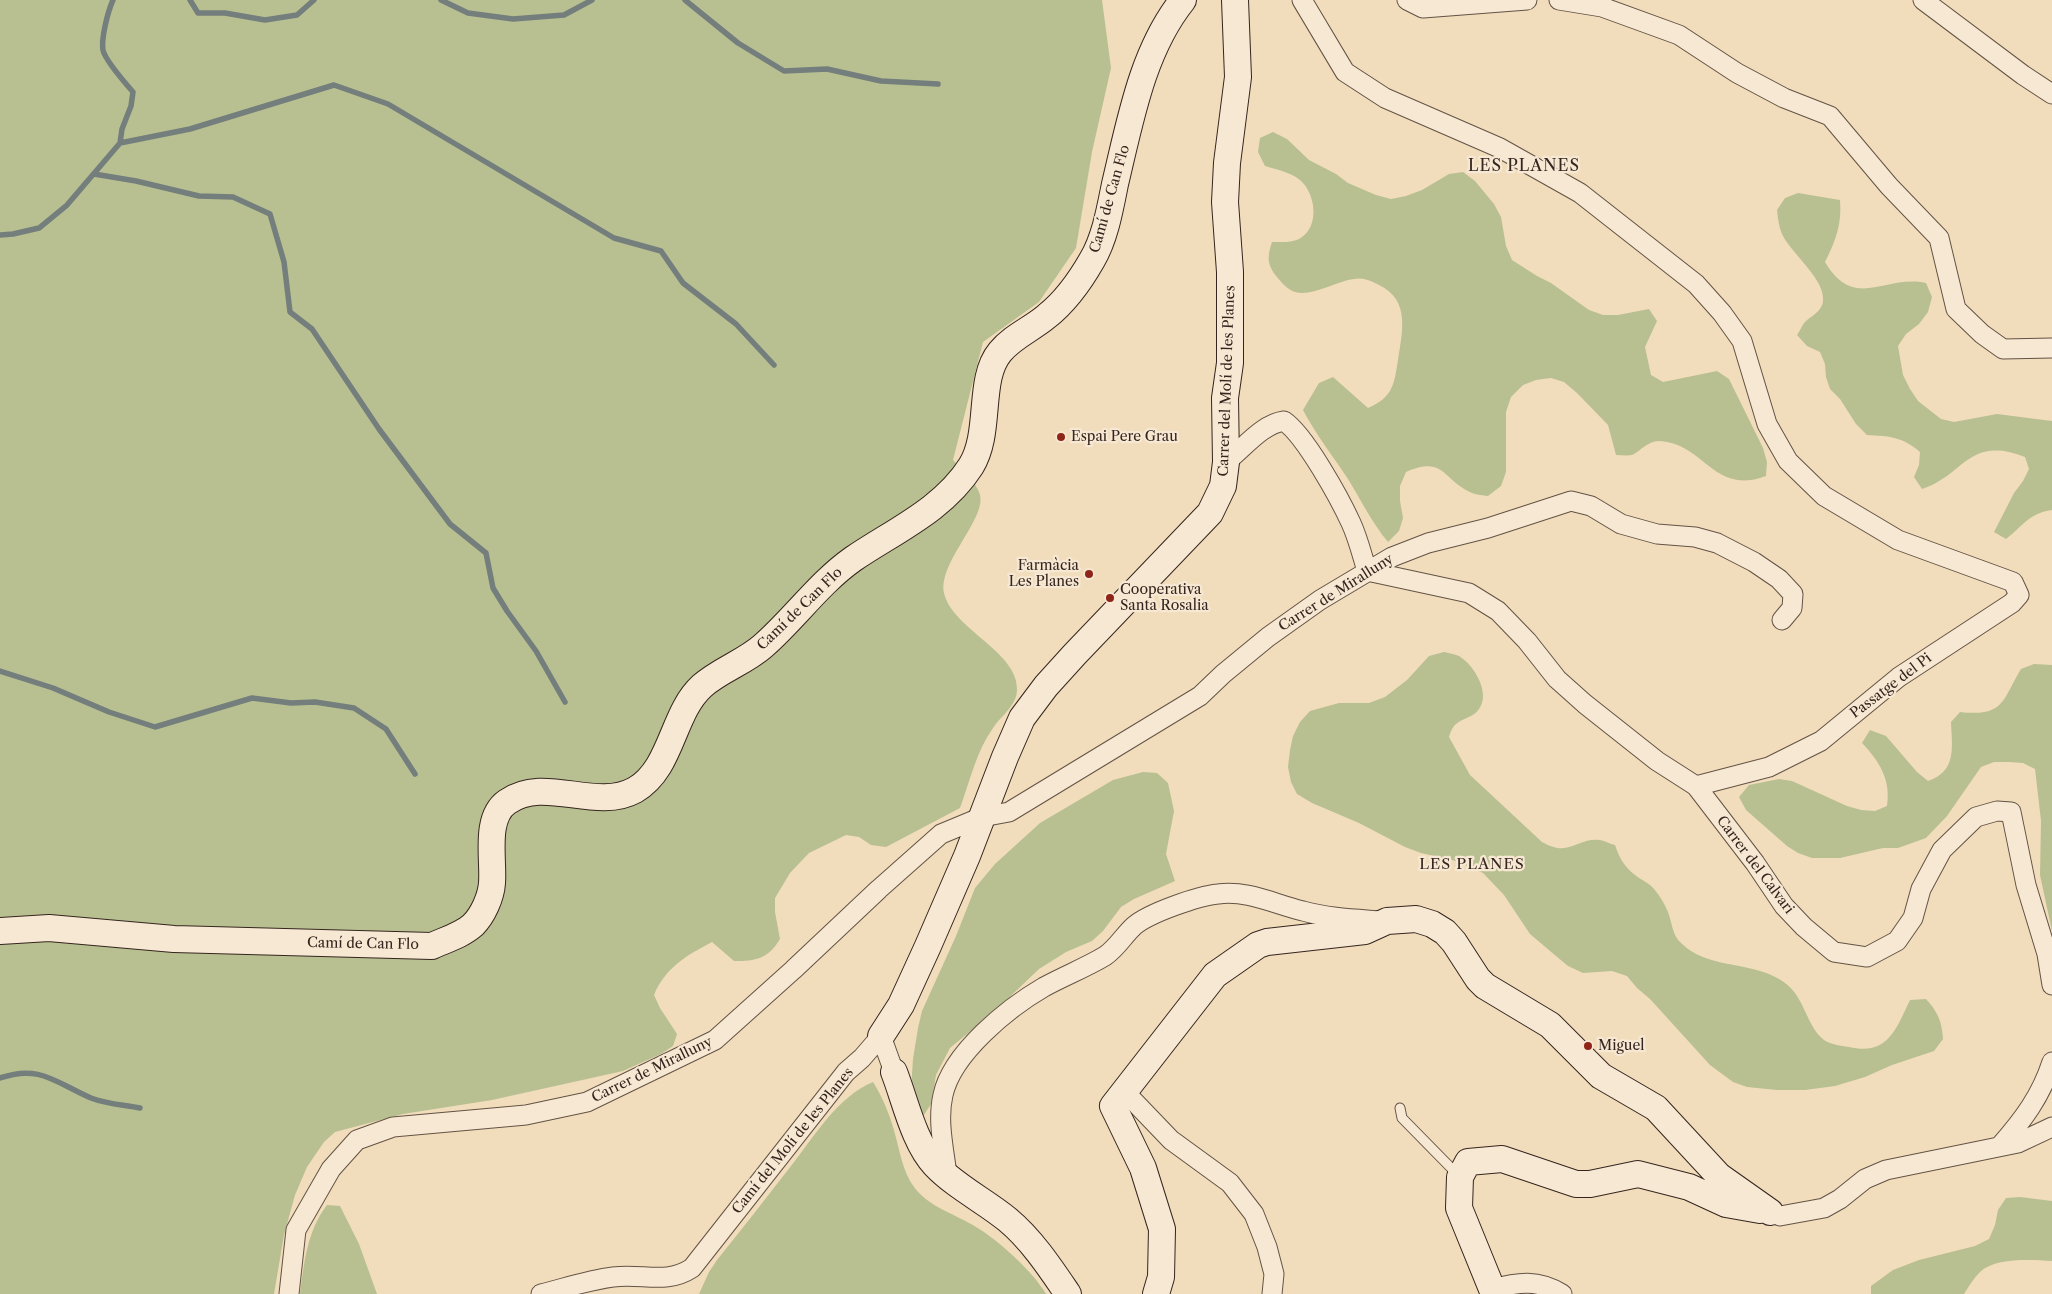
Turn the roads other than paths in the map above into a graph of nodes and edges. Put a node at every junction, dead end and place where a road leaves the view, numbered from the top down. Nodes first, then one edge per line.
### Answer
1 (1183, 0) edge
2 (1236, 0) edge
3 (1302, 0) edge
4 (1407, 0) edge
5 (1527, 0) edge
6 (1559, 0) edge
7 (1924, 0) edge
8 (2052, 94) edge
9 (2052, 348) edge
10 (1226, 462) junction
11 (1367, 571) junction
12 (1782, 620) dead end
13 (1696, 786) junction
14 (987, 816) junction
15 (1387, 921) junction
16 (0, 932) edge
17 (2052, 985) edge
18 (881, 1036) junction
19 (2052, 1062) edge
20 (894, 1072) joint
21 (1124, 1091) junction
22 (1400, 1108) dead end
23 (2052, 1127) edge
24 (2000, 1146) junction
25 (947, 1175) junction
26 (1460, 1177) junction
27 (1770, 1212) junction
28 (1493, 1292) edge
29 (289, 1294) edge
30 (541, 1294) edge
31 (1068, 1294) edge
32 (1156, 1294) edge
33 (1272, 1294) edge
34 (1562, 1294) edge

1 - 16 street, Camí de Can Flo
2 - 10 street, Carrer del Molí de les Planes
3 - 13 street, Passatge del Pi
4 - 5 street
6 - 9 street
7 - 8 street
10 - 11 street
10 - 14 street, Carrer del Molí de les Planes
11 - 12 street, Carrer de Miralluny
11 - 13 street
11 - 14 street, Carrer de Miralluny
13 - 17 street, Carrer del Calvari
14 - 18 street, Camí del Molí de les Planes
14 - 29 street, Carrer de Miralluny
15 - 21 street
15 - 25 street
15 - 27 street
18 - 20 street
18 - 30 street, Camí del Molí de les Planes
19 - 24 street
20 - 25 street
21 - 32 street
21 - 33 street
22 - 26 lane
23 - 24 street
24 - 27 street
25 - 31 street
26 - 27 street
26 - 28 street
28 - 34 street

